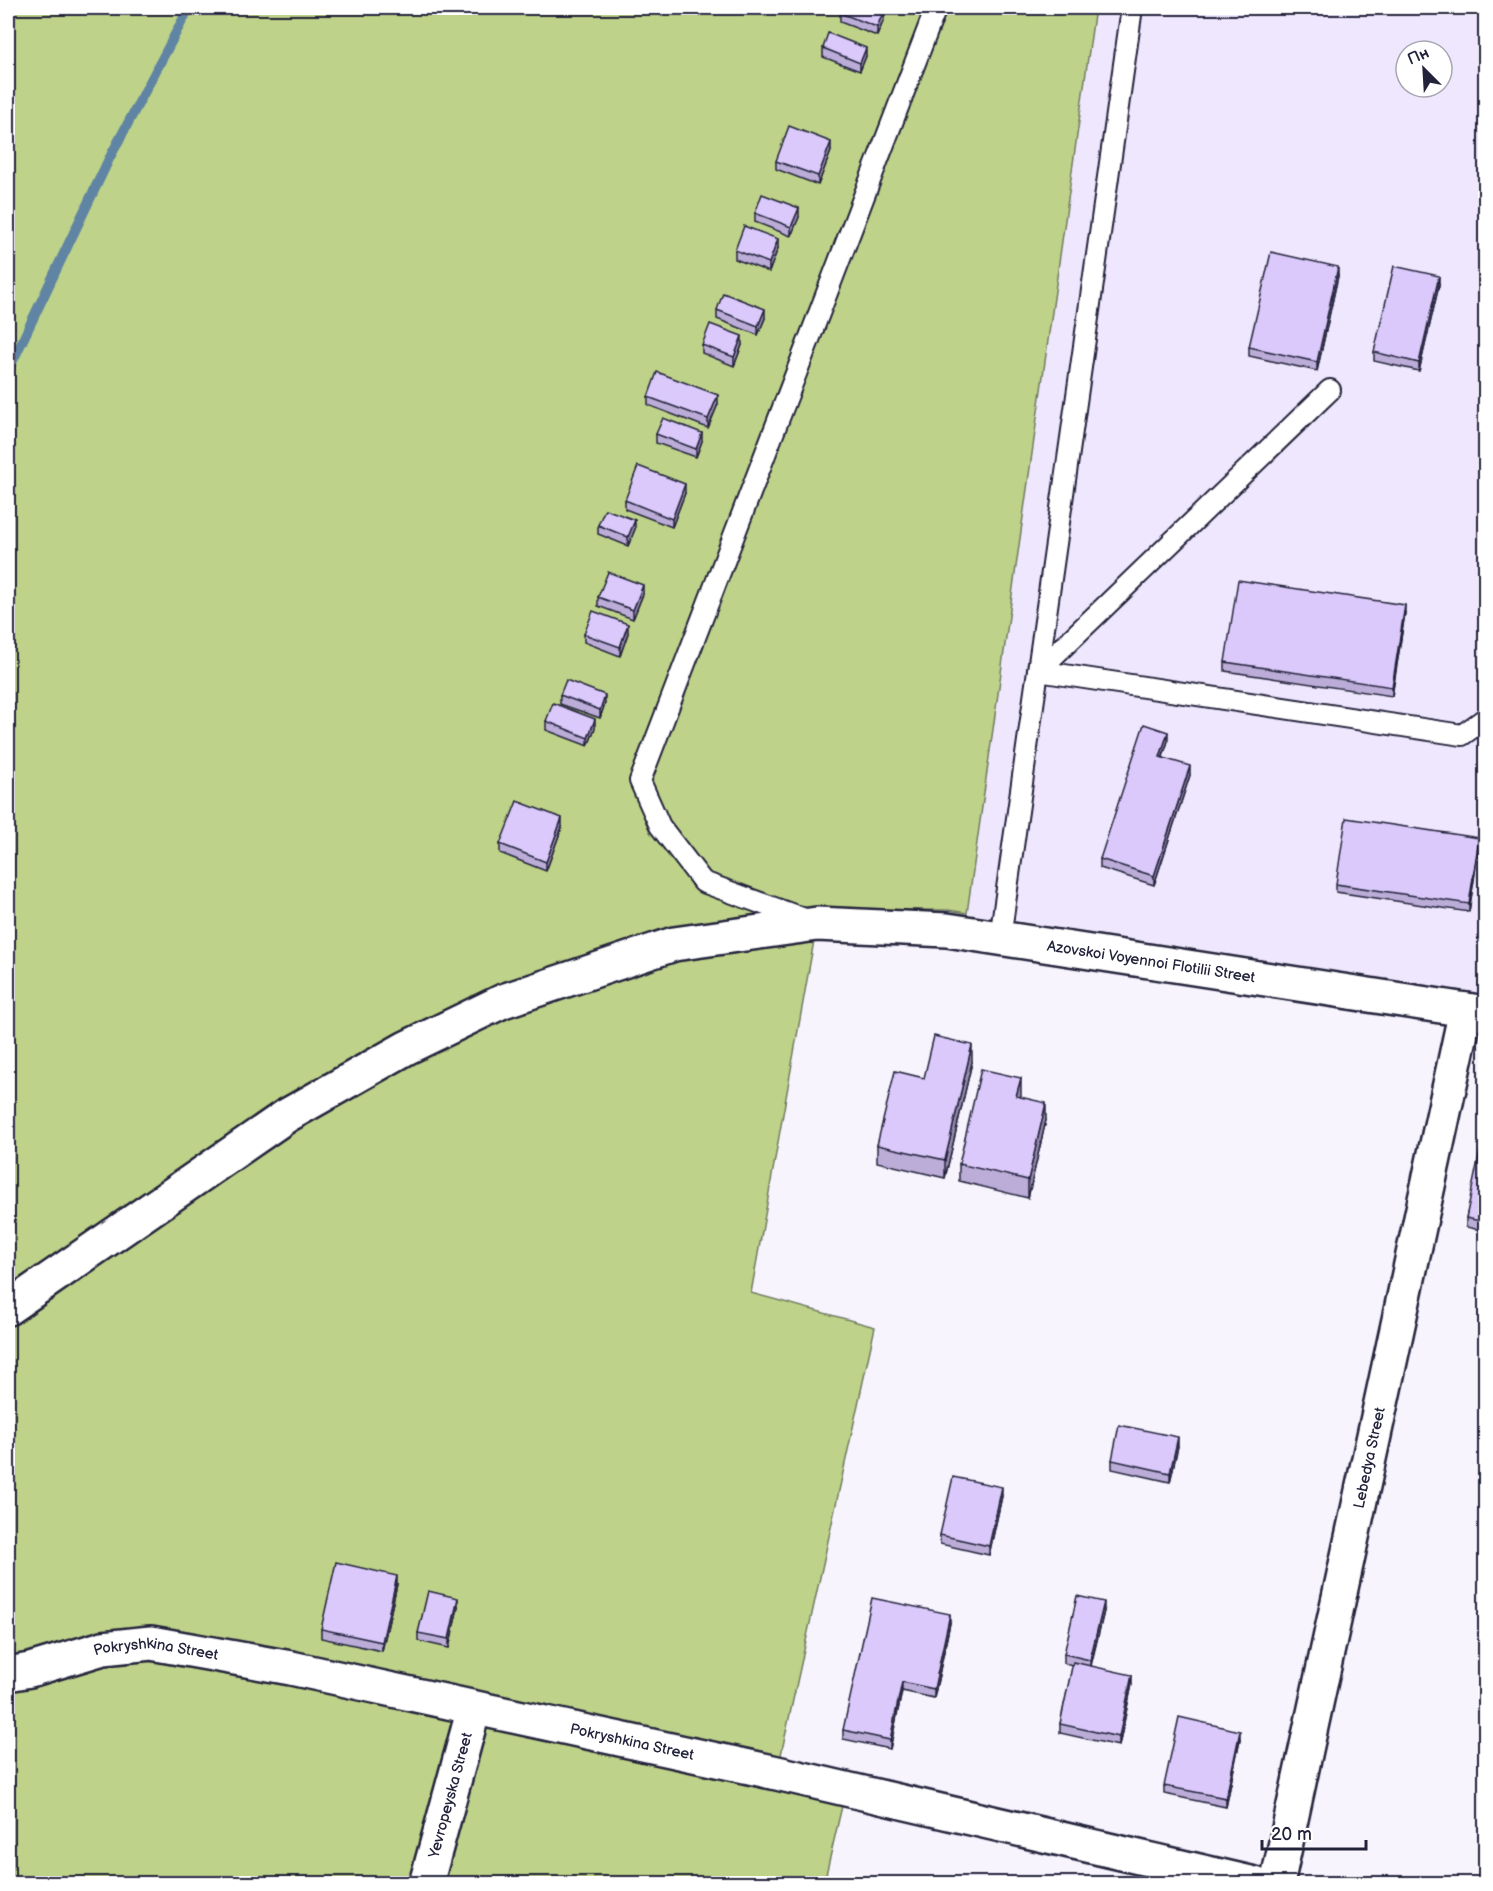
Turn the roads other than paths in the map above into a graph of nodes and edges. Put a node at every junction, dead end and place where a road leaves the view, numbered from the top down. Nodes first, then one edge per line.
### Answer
1 (936, 8) edge
2 (1132, 8) edge
3 (1330, 390) dead end
4 (1038, 671) junction
5 (1485, 718) edge
6 (817, 924) junction
7 (1000, 938) junction
8 (1471, 1018) edge
9 (8, 1308) edge
10 (8, 1674) edge
11 (474, 1708) junction
12 (426, 1884) edge
13 (1255, 1884) edge
14 (1277, 1884) edge

1 - 6 lane
2 - 4 lane
3 - 4 lane
4 - 5 lane
4 - 7 lane
6 - 7 street, Azovskoi Voyennoi Flotilii Street
6 - 9 street, Azovskoi Voyennoi Flotilii Street
7 - 8 street, Azovskoi Voyennoi Flotilii Street
8 - 14 street, Lebedya Street
10 - 11 street, Pokryshkina Street
11 - 12 street, Yevropeyska Street
11 - 13 street, Pokryshkina Street

